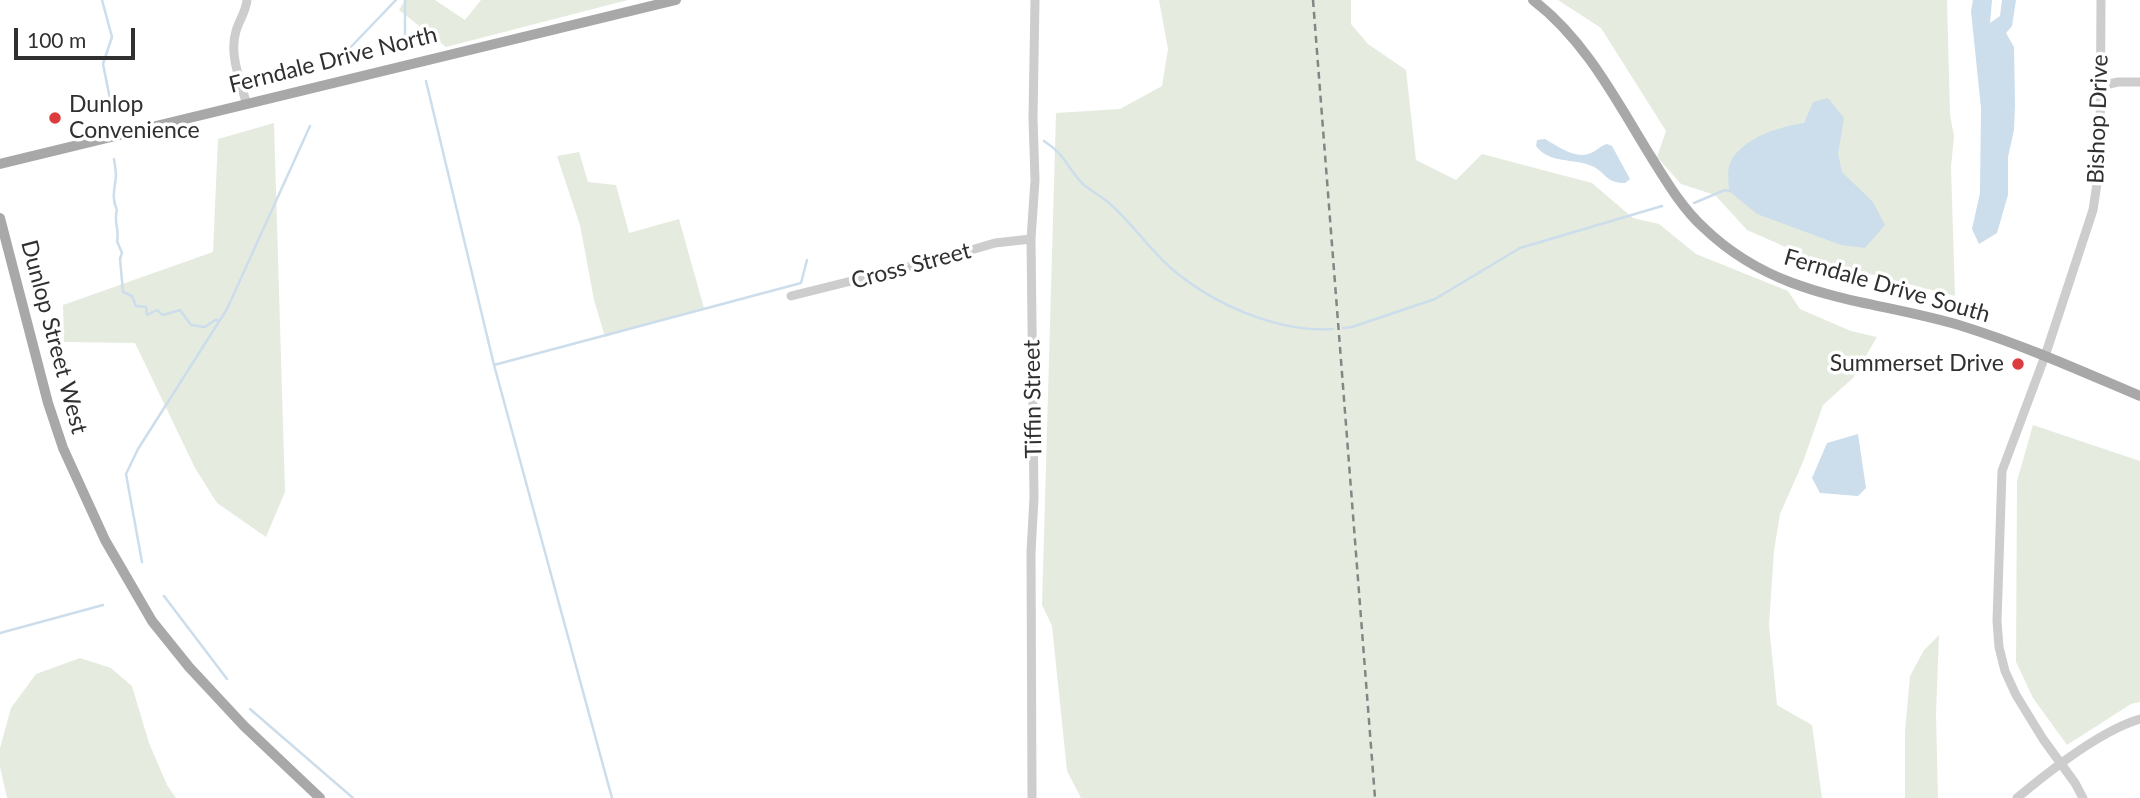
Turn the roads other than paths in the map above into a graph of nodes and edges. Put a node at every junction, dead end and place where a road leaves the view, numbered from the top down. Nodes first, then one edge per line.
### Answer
1 (247, 0) edge
2 (676, 0) edge
3 (1035, 0) edge
4 (1533, 0) edge
5 (2101, 0) edge
6 (2140, 82) edge
7 (2099, 86) junction
8 (246, 102) junction
9 (0, 164) edge
10 (0, 218) edge
11 (1031, 239) junction
12 (791, 296) dead end
13 (2045, 356) junction
14 (2140, 396) edge
15 (2140, 719) edge
16 (2062, 763) junction
17 (320, 798) edge
18 (1032, 798) edge
19 (2017, 798) edge
20 (2083, 798) edge

1 - 8 street
2 - 8 main road, Ferndale Drive North
3 - 11 street, Tiffin Street
4 - 13 main road, Ferndale Drive South
5 - 7 street, Bishop Drive
6 - 7 street
7 - 13 street, Bishop Drive
8 - 9 main road, Ferndale Drive North
10 - 17 main road, Dunlop Street West
11 - 12 street, Cross Street
11 - 18 street, Tiffin Street
13 - 14 main road, Ferndale Drive South
13 - 16 street
15 - 16 street
16 - 19 street
16 - 20 street

